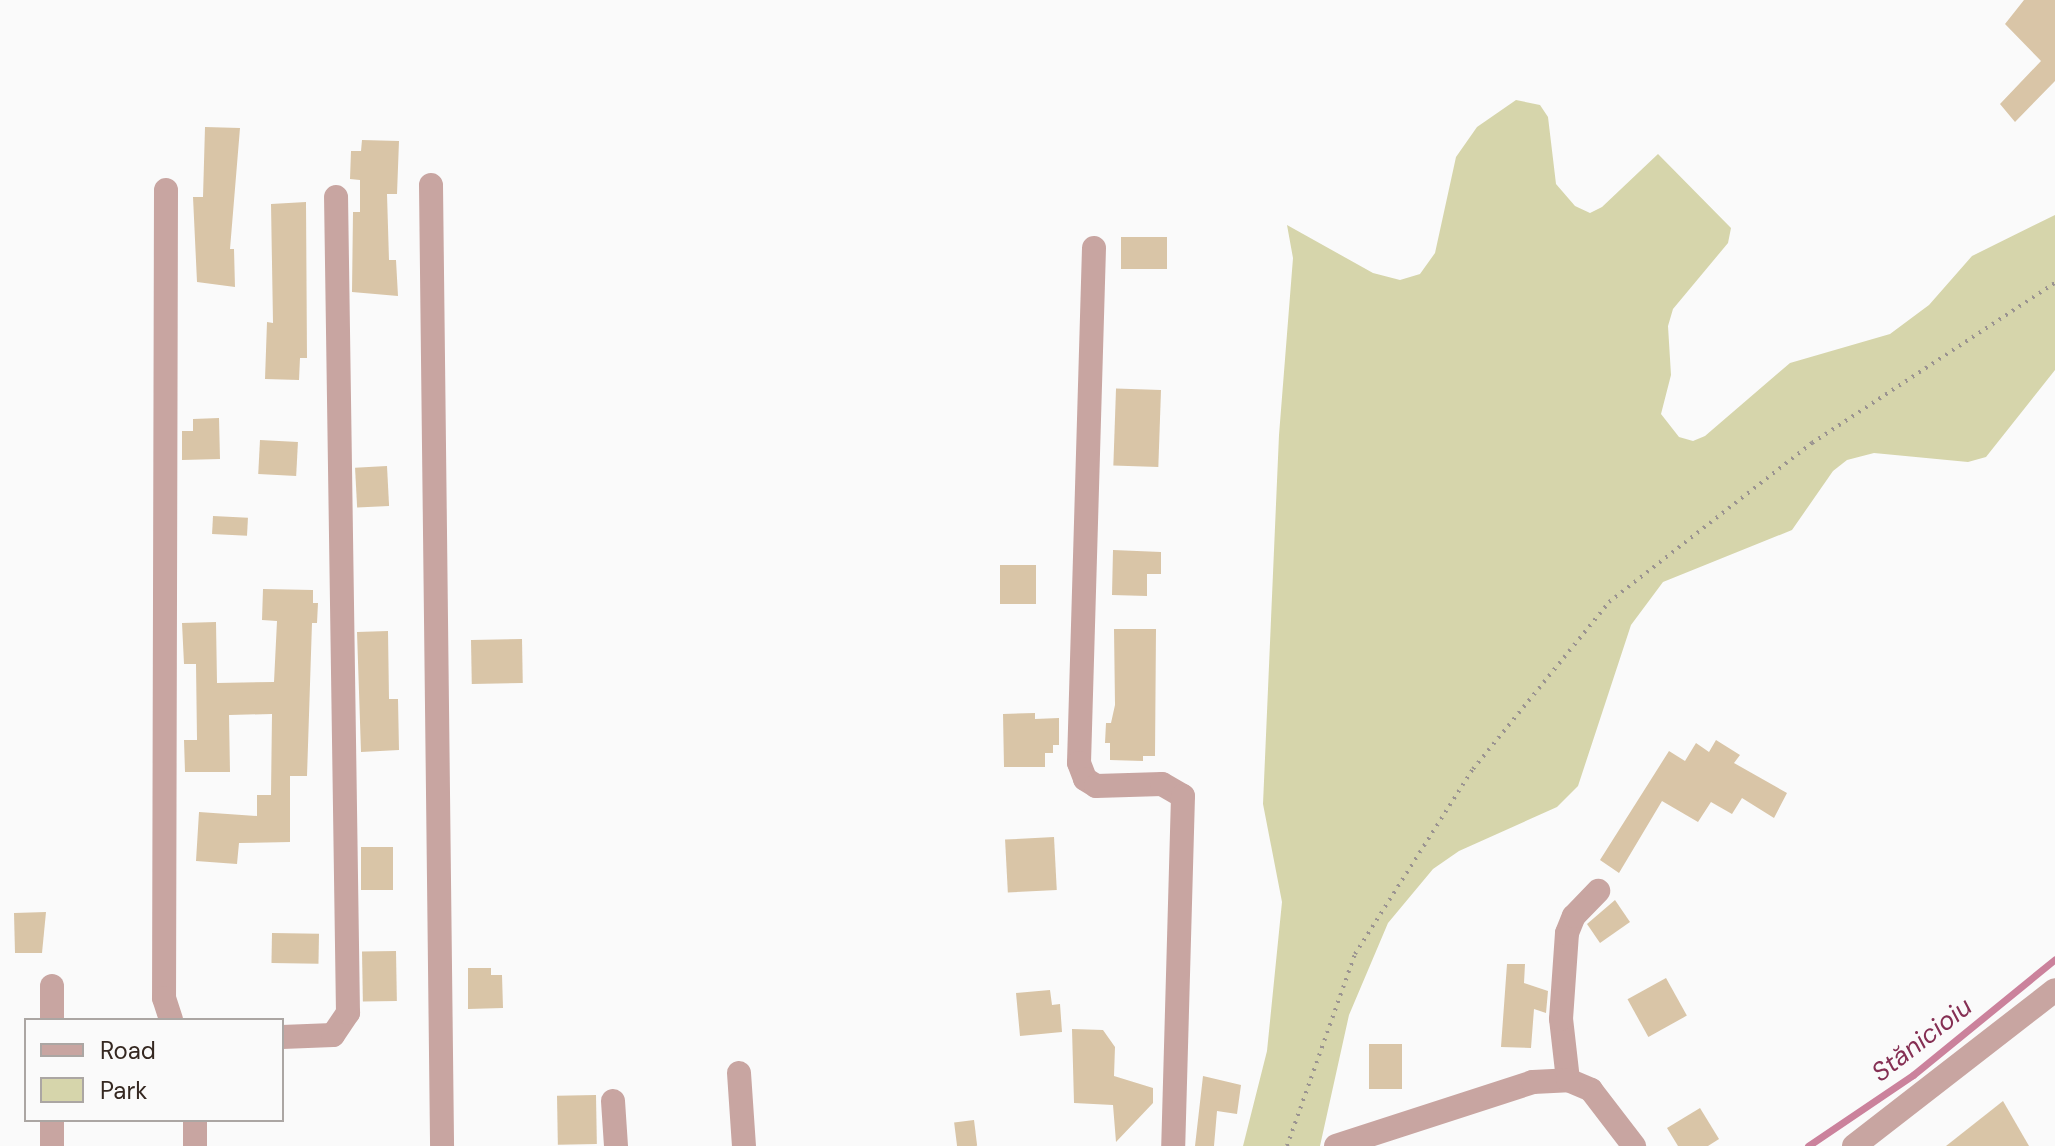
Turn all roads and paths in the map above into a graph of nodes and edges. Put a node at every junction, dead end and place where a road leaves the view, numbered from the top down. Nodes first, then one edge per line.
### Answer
1 (431, 185) dead end
2 (166, 190) dead end
3 (336, 197) dead end
4 (1094, 248) dead end
5 (2055, 283) edge
6 (1598, 891) dead end
7 (52, 986) dead end
8 (2055, 990) edge
9 (52, 1018) edge
10 (170, 1018) edge
11 (284, 1037) edge
12 (739, 1073) dead end
13 (1568, 1080) junction
14 (613, 1101) dead end
15 (52, 1122) edge
16 (195, 1122) edge
17 (52, 1146) edge
18 (195, 1146) edge
19 (442, 1146) edge
20 (616, 1146) edge
21 (744, 1146) edge
22 (1173, 1146) edge
23 (1287, 1146) edge
24 (1336, 1146) edge
25 (1634, 1146) edge
26 (1854, 1146) edge

1 - 19 street
2 - 10 street
3 - 11 street
4 - 22 street
5 - 23 path
6 - 13 street
7 - 9 street
8 - 26 street
12 - 21 street
13 - 24 street
13 - 25 street
14 - 20 street
15 - 17 street
16 - 18 street

